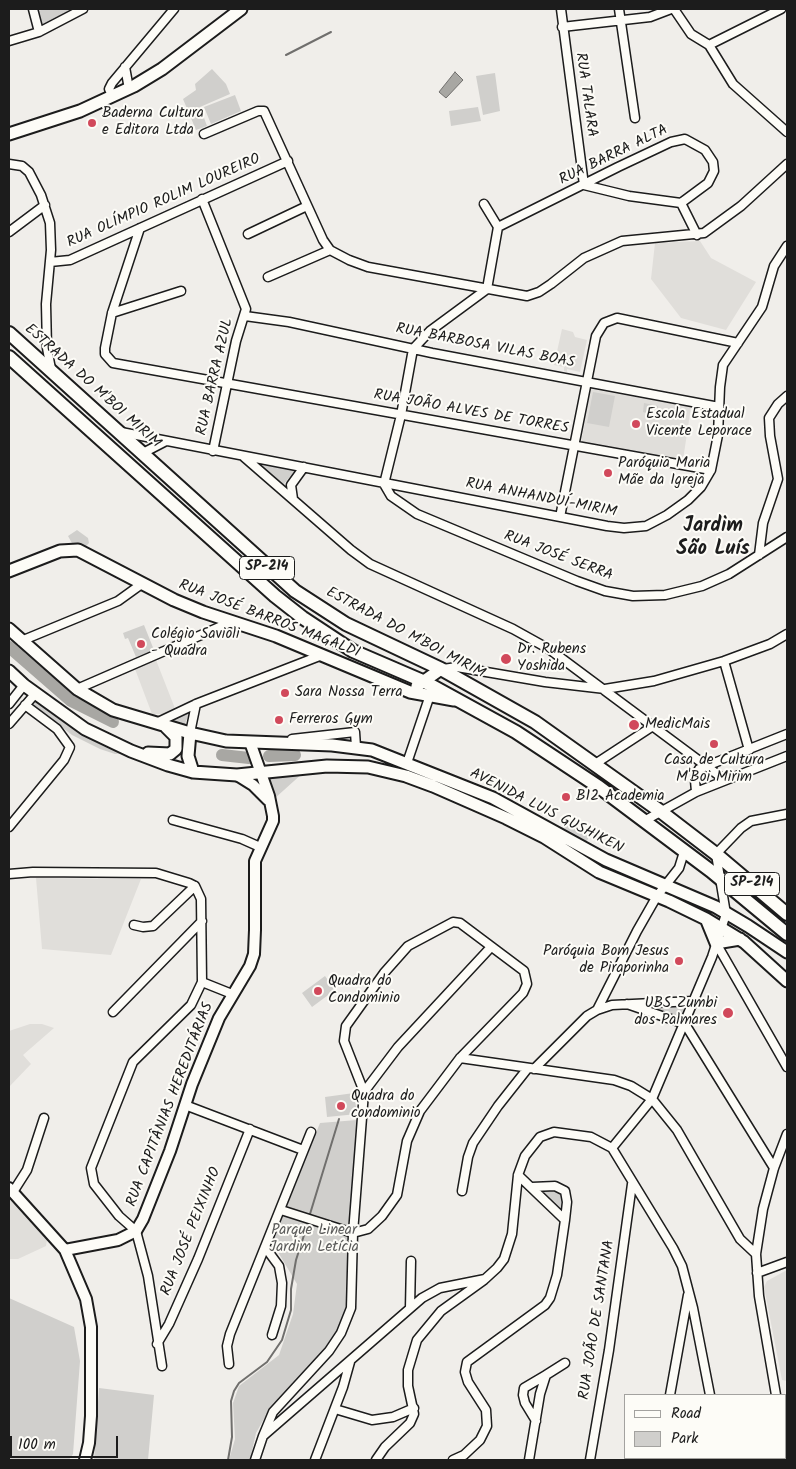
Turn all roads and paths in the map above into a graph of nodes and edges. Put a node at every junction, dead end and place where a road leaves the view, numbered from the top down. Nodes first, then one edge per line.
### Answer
1 (33, 9) edge
2 (83, 9) edge
3 (174, 9) edge
4 (241, 9) edge
5 (561, 9) edge
6 (620, 9) edge
7 (672, 9) edge
8 (781, 9) edge
9 (622, 20) junction
10 (562, 28) junction
11 (40, 32) junction
12 (9, 41) edge
13 (709, 45) junction
14 (125, 67) junction
15 (129, 89) junction
16 (113, 97) junction
17 (635, 118) dead end
18 (787, 132) edge
19 (9, 134) edge
20 (204, 134) dead end
21 (288, 161) junction
22 (9, 164) edge
23 (787, 164) edge
24 (584, 186) junction
25 (202, 199) junction
26 (682, 203) junction
27 (484, 204) dead end
28 (45, 205) junction
29 (307, 206) junction
30 (498, 227) junction
31 (140, 228) junction
32 (9, 232) edge
33 (248, 234) dead end
34 (697, 235) junction
35 (787, 246) edge
36 (330, 250) junction
37 (50, 262) junction
38 (268, 277) dead end
39 (487, 289) junction
40 (182, 291) dead end
41 (112, 313) junction
42 (246, 313) junction
43 (9, 333) edge
44 (738, 343) junction
45 (413, 349) junction
46 (9, 357) edge
47 (52, 374) junction
48 (586, 381) junction
49 (227, 382) junction
50 (787, 396) edge
51 (719, 407) junction
52 (401, 415) junction
53 (116, 432) junction
54 (166, 441) junction
55 (575, 446) junction
56 (113, 449) junction
57 (213, 451) junction
58 (141, 454) junction
59 (244, 457) junction
60 (304, 467) junction
61 (711, 470) junction
62 (384, 484) junction
63 (293, 499) junction
64 (560, 517) junction
65 (787, 537) edge
66 (759, 555) junction
67 (9, 572) edge
68 (143, 583) junction
69 (231, 622) junction
70 (9, 630) edge
71 (786, 637) edge
72 (22, 641) junction
73 (322, 655) junction
74 (724, 661) junction
75 (570, 664) junction
76 (441, 669) junction
77 (9, 671) edge
78 (425, 682) junction
79 (24, 686) junction
80 (574, 686) junction
81 (77, 689) junction
82 (605, 689) junction
83 (410, 692) junction
84 (35, 694) junction
85 (430, 696) junction
86 (463, 701) junction
87 (9, 704) edge
88 (25, 704) junction
89 (196, 704) junction
90 (158, 722) junction
91 (9, 724) edge
92 (653, 726) junction
93 (190, 733) junction
94 (787, 734) edge
95 (250, 742) junction
96 (749, 750) junction
97 (131, 751) junction
98 (787, 756) edge
99 (407, 764) junction
100 (595, 764) junction
101 (708, 766) junction
102 (193, 772) junction
103 (262, 774) junction
104 (236, 775) junction
105 (725, 780) junction
106 (696, 792) junction
107 (272, 805) junction
108 (660, 811) junction
109 (787, 814) edge
110 (173, 820) dead end
111 (644, 821) junction
112 (9, 827) edge
113 (260, 847) junction
114 (684, 852) junction
115 (716, 854) junction
116 (9, 874) edge
117 (721, 880) junction
118 (667, 885) junction
119 (195, 886) junction
120 (657, 896) junction
121 (726, 914) junction
122 (787, 914) edge
123 (706, 919) junction
124 (202, 921) junction
125 (134, 926) dead end
126 (722, 928) junction
127 (787, 934) edge
128 (742, 940) junction
129 (716, 943) junction
130 (491, 947) junction
131 (787, 952) edge
132 (787, 981) edge
133 (202, 982) junction
134 (232, 994) junction
135 (694, 1001) junction
136 (627, 1004) junction
137 (597, 1010) junction
138 (113, 1012) dead end
139 (685, 1024) junction
140 (460, 1058) junction
141 (787, 1067) edge
142 (531, 1069) junction
143 (364, 1092) junction
144 (652, 1099) junction
145 (185, 1105) junction
146 (44, 1118) dead end
147 (250, 1129) junction
148 (311, 1132) dead end
149 (787, 1134) edge
150 (612, 1148) junction
151 (303, 1150) junction
152 (774, 1168) junction
153 (518, 1175) junction
154 (632, 1184) junction
155 (532, 1186) junction
156 (11, 1190) edge
157 (462, 1191) dead end
158 (281, 1210) junction
159 (565, 1220) junction
160 (136, 1231) junction
161 (353, 1234) junction
162 (265, 1247) junction
163 (65, 1250) junction
164 (756, 1254) junction
165 (411, 1261) dead end
166 (787, 1262) edge
167 (757, 1273) junction
168 (485, 1279) junction
169 (688, 1293) junction
170 (410, 1308) junction
171 (272, 1335) dead end
172 (158, 1344) junction
173 (350, 1362) junction
174 (564, 1363) dead end
175 (229, 1364) dead end
176 (162, 1366) dead end
177 (546, 1375) junction
178 (670, 1394) edge
179 (710, 1394) edge
180 (776, 1394) edge
181 (414, 1408) junction
182 (335, 1409) junction
183 (536, 1422) junction
184 (263, 1436) junction
185 (464, 1458) edge
186 (85, 1460) edge
187 (255, 1460) edge
188 (315, 1460) edge
189 (376, 1460) edge
190 (453, 1460) edge
191 (529, 1460) edge
192 (590, 1460) edge

1 - 11 street
2 - 11 street
3 - 14 street
4 - 15 main road
5 - 10 street, RUA TALARA
6 - 9 street
7 - 9 street
7 - 13 street
8 - 13 street
9 - 10 street
9 - 17 street
10 - 24 street, RUA TALARA
11 - 12 street
13 - 18 street
14 - 15 street
14 - 16 street
15 - 16 main road
16 - 19 main road
20 - 21 street
21 - 25 street, RUA OLÍMPIO ROLIM LOUREIRO
21 - 29 street
22 - 28 street
23 - 34 street
24 - 26 street
24 - 26 street, RUA BARRA ALTA
24 - 30 street, RUA BARRA ALTA
25 - 31 street, RUA OLÍMPIO ROLIM LOUREIRO
25 - 42 street
26 - 34 street
27 - 30 street
28 - 32 street
28 - 37 street
29 - 33 street
29 - 36 street
30 - 39 street
31 - 37 street, RUA OLÍMPIO ROLIM LOUREIRO
31 - 41 street
34 - 39 street
35 - 44 street, RUA ANHANDUÍ-MIRIM
36 - 38 street
36 - 39 street
37 - 47 street
39 - 45 street
40 - 41 street
41 - 49 street, RUA JOÃO ALVES DE TORRES
42 - 45 street, RUA BARBOSA VILAS BOAS
42 - 49 street, RUA BARRA AZUL
43 - 47 main road, ESTRADA DO M'BOI MIRIM / SP-214
44 - 48 street
44 - 51 street, RUA ANHANDUÍ-MIRIM
45 - 48 street, RUA BARBOSA VILAS BOAS
45 - 52 street
46 - 56 main road, SP-214
47 - 53 main road, ESTRADA DO M'BOI MIRIM / SP-214
48 - 51 street, RUA BARBOSA VILAS BOAS
48 - 55 street
49 - 52 street, RUA JOÃO ALVES DE TORRES
49 - 57 street, RUA BARRA AZUL
50 - 66 street
51 - 61 street, RUA ANHANDUÍ-MIRIM
52 - 55 street, RUA JOÃO ALVES DE TORRES
52 - 62 street
53 - 54 street, RUA ANHANDUÍ-MIRIM
53 - 58 main road, ESTRADA DO M'BOI MIRIM / SP-214
54 - 57 street, RUA ANHANDUÍ-MIRIM
54 - 58 street
55 - 61 street, RUA JOÃO ALVES DE TORRES
55 - 64 street
56 - 58 main road
56 - 78 main road, SP-214
57 - 59 street, RUA ANHANDUÍ-MIRIM
58 - 76 main road, ESTRADA DO M'BOI MIRIM / SP-214
59 - 60 street, RUA ANHANDUÍ-MIRIM
59 - 63 street
60 - 62 street, RUA ANHANDUÍ-MIRIM
60 - 63 street
61 - 64 street, RUA ANHANDUÍ-MIRIM
62 - 64 street, RUA ANHANDUÍ-MIRIM
62 - 66 street, RUA JOSÉ SERRA
63 - 75 street
65 - 66 street, RUA JOSÉ SERRA
67 - 68 main road, RUA JOSÉ BARROS MAGALDI
68 - 69 main road, RUA JOSÉ BARROS MAGALDI
68 - 72 street
69 - 73 main road, RUA JOSÉ BARROS MAGALDI
69 - 81 street
70 - 72 main road, AVENIDA LUIS GUSHIKEN
71 - 74 street
72 - 81 main road, AVENIDA LUIS GUSHIKEN
73 - 83 main road, RUA JOSÉ BARROS MAGALDI
73 - 89 street
74 - 82 street
74 - 96 street
75 - 80 street
75 - 82 street
76 - 78 main road
76 - 80 street
76 - 100 main road, ESTRADA DO M'BOI MIRIM / SP-214
77 - 79 main road, AVENIDA LUIS GUSHIKEN
78 - 83 main road
78 - 86 main road, SP-214
79 - 84 main road, AVENIDA LUIS GUSHIKEN
79 - 87 street
80 - 82 street
81 - 90 main road, AVENIDA LUIS GUSHIKEN
82 - 92 street
83 - 85 main road, RUA JOSÉ BARROS MAGALDI
84 - 88 street
84 - 97 main road, AVENIDA LUIS GUSHIKEN
85 - 86 main road, RUA JOSÉ BARROS MAGALDI
85 - 99 street
86 - 111 main road, SP-214
88 - 91 street
88 - 112 street
89 - 90 street
89 - 93 street
90 - 93 main road, AVENIDA LUIS GUSHIKEN
90 - 97 main road
92 - 100 street
92 - 101 street
93 - 95 main road, AVENIDA LUIS GUSHIKEN
93 - 102 main road
94 - 96 street
95 - 99 main road, AVENIDA LUIS GUSHIKEN
95 - 103 street, RUA CAPITÂNIAS HEREDITÁRIAS
96 - 101 street
97 - 102 main road, AVENIDA LUIS GUSHIKEN
98 - 105 street
99 - 118 main road, AVENIDA LUIS GUSHIKEN
100 - 108 main road, ESTRADA DO M'BOI MIRIM / SP-214
101 - 105 street
101 - 106 street
102 - 104 main road, AVENIDA LUIS GUSHIKEN
103 - 104 main road, AVENIDA LUIS GUSHIKEN
103 - 107 street, RUA CAPITÂNIAS HEREDITÁRIAS
103 - 120 main road, AVENIDA LUIS GUSHIKEN
104 - 107 street
105 - 106 street
106 - 108 street
107 - 113 street, RUA CAPITÂNIAS HEREDITÁRIAS
108 - 111 street
108 - 115 main road, ESTRADA DO M'BOI MIRIM / SP-214
109 - 115 street
110 - 113 street
111 - 114 main road, SP-214
113 - 134 street, RUA CAPITÂNIAS HEREDITÁRIAS
114 - 117 main road, SP-214
114 - 118 street
115 - 117 street
115 - 122 main road, ESTRADA DO M'BOI MIRIM / SP-214
116 - 119 street
117 - 121 street
117 - 127 main road, SP-214
118 - 120 street
118 - 121 main road, AVENIDA LUIS GUSHIKEN
119 - 124 street
119 - 125 street
120 - 123 main road, AVENIDA LUIS GUSHIKEN
120 - 137 street
121 - 126 street
121 - 131 main road, AVENIDA LUIS GUSHIKEN
123 - 126 main road, AVENIDA LUIS GUSHIKEN
123 - 129 main road
124 - 133 street
124 - 138 street
126 - 128 main road, AVENIDA LUIS GUSHIKEN
126 - 129 street
128 - 129 main road
128 - 132 main road
129 - 135 street
129 - 141 street
130 - 140 street
130 - 143 street
130 - 143 street
133 - 134 street
133 - 160 street
134 - 145 street, RUA CAPITÂNIAS HEREDITÁRIAS
135 - 136 street
135 - 139 street
136 - 137 street
136 - 139 street
137 - 142 street
139 - 144 street
139 - 152 street
140 - 142 street
140 - 161 street
142 - 144 street
142 - 157 street
143 - 161 street
144 - 150 street
144 - 164 street
145 - 147 street
145 - 160 street, RUA CAPITÂNIAS HEREDITÁRIAS
146 - 156 street
147 - 151 street
147 - 172 street, RUA JOSÉ PEIXINHO
148 - 151 street
149 - 152 street
150 - 153 street
150 - 154 street
151 - 158 street
152 - 164 street
153 - 155 street
153 - 168 street
154 - 169 street
154 - 192 street, RUA JOÃO DE SANTANA
155 - 159 street
155 - 159 street
156 - 163 street
158 - 161 street
158 - 162 street
159 - 185 street
160 - 163 street, RUA CAPITÂNIAS HEREDITÁRIAS
160 - 172 street
161 - 184 street
162 - 171 street
162 - 175 street
163 - 186 street
164 - 167 street
165 - 170 street
166 - 167 street
167 - 180 street
168 - 170 street
168 - 181 street
169 - 178 street
169 - 179 street
170 - 173 street
172 - 176 street
173 - 182 street
173 - 184 street
174 - 177 street
177 - 183 street
177 - 183 street
181 - 182 street
181 - 189 street
182 - 188 street
183 - 191 street
184 - 187 street
185 - 190 street

